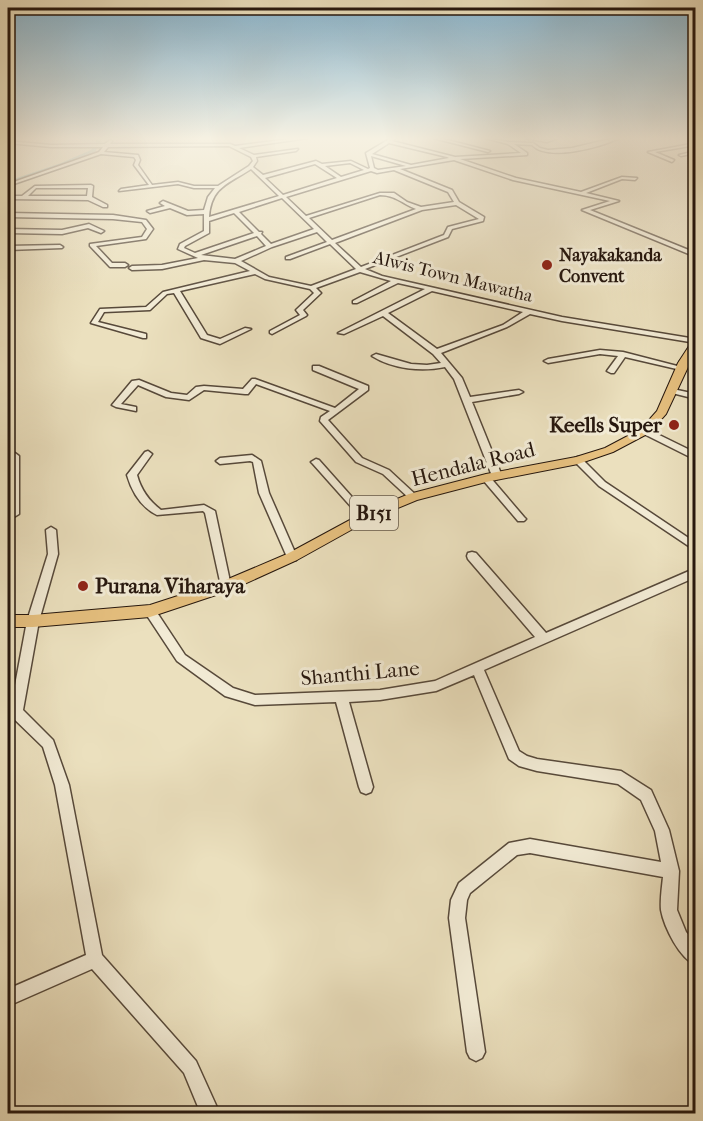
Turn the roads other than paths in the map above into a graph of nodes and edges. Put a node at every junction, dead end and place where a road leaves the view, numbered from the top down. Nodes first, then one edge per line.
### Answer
1 (31, 190) edge
2 (90, 190) edge
3 (215, 190) edge
4 (277, 190) edge
5 (301, 190) edge
6 (448, 190) edge
7 (569, 190) edge
8 (589, 190) edge
9 (582, 193) junction
10 (283, 196) junction
11 (8, 198) edge
12 (23, 198) junction
13 (89, 198) junction
14 (163, 202) dead end
15 (457, 203) junction
16 (105, 206) dead end
17 (171, 206) junction
18 (421, 209) junction
19 (150, 211) dead end
20 (236, 211) junction
21 (205, 212) junction
22 (8, 215) edge
23 (24, 215) junction
24 (58, 216) junction
25 (305, 218) junction
26 (206, 220) junction
27 (20, 225) dead end
28 (38, 226) dead end
29 (318, 230) junction
30 (8, 231) edge
31 (101, 231) dead end
32 (260, 233) junction
33 (332, 243) junction
34 (270, 246) junction
35 (8, 248) edge
36 (60, 248) dead end
37 (194, 255) junction
38 (696, 255) edge
39 (204, 258) junction
40 (288, 258) dead end
41 (236, 261) junction
42 (125, 265) dead end
43 (132, 268) dead end
44 (361, 270) junction
45 (254, 272) junction
46 (397, 281) junction
47 (312, 288) junction
48 (433, 288) junction
49 (176, 290) junction
50 (355, 302) dead end
51 (529, 311) junction
52 (383, 313) junction
53 (247, 329) dead end
54 (272, 332) dead end
55 (342, 333) dead end
56 (143, 336) dead end
57 (695, 343) edge
58 (436, 352) junction
59 (623, 354) junction
60 (376, 356) dead end
61 (548, 362) dead end
62 (447, 364) junction
63 (686, 366) edge
64 (316, 368) dead end
65 (611, 371) dead end
66 (671, 390) junction
67 (519, 392) dead end
68 (696, 397) edge
69 (468, 400) junction
70 (133, 408) dead end
71 (336, 411) junction
72 (645, 431) junction
73 (148, 454) dead end
74 (8, 456) edge
75 (696, 457) edge
76 (578, 460) junction
77 (220, 461) dead end
78 (316, 462) dead end
79 (491, 477) junction
80 (413, 497) junction
81 (14, 514) dead end
82 (365, 517) junction
83 (521, 519) dead end
84 (51, 530) dead end
85 (696, 548) edge
86 (472, 556) dead end
87 (292, 557) junction
88 (696, 572) edge
89 (226, 586) junction
90 (150, 611) junction
91 (8, 621) edge
92 (33, 621) junction
93 (543, 638) junction
94 (477, 667) junction
95 (341, 696) junction
96 (366, 787) dead end
97 (671, 871) junction
98 (696, 957) edge
99 (95, 959) junction
100 (8, 998) edge
101 (476, 1052) dead end
102 (211, 1113) edge

1 - 12 street
2 - 13 street
3 - 21 street
4 - 10 street, Alwis Town Mawatha
5 - 10 street
6 - 15 street
7 - 9 street
8 - 9 street
9 - 38 street
10 - 20 street
10 - 25 street, Alwis Town Mawatha
11 - 12 street
12 - 13 street
13 - 16 street
14 - 17 street
15 - 18 street
15 - 44 street
17 - 19 street
17 - 21 street
18 - 25 street
18 - 33 street
20 - 26 street
20 - 32 street
21 - 26 street
22 - 23 street
23 - 24 street
23 - 27 street
24 - 28 street
24 - 42 street
25 - 29 street, Alwis Town Mawatha
26 - 37 street
29 - 33 street, Alwis Town Mawatha
29 - 34 street
30 - 31 street
32 - 34 street
32 - 37 street
33 - 40 street
33 - 44 street, Alwis Town Mawatha
34 - 41 street
35 - 36 street
37 - 39 street
39 - 41 street
39 - 43 street
41 - 45 street
44 - 46 street, Alwis Town Mawatha
44 - 47 street
45 - 47 street
45 - 49 street
46 - 48 street, Alwis Town Mawatha
46 - 50 street
47 - 54 street
48 - 51 street, Alwis Town Mawatha
48 - 52 street
49 - 53 street
49 - 56 street
51 - 57 street, Alwis Town Mawatha
51 - 58 street
52 - 55 street
52 - 58 street
57 - 63 main road, Hendala Road / B151
58 - 62 street
59 - 61 street
59 - 63 street
59 - 65 street
60 - 62 street
62 - 69 street
63 - 66 main road, Hendala Road / B151
64 - 71 street
66 - 68 street
66 - 72 main road, Hendala Road / B151
67 - 69 street
69 - 79 street
70 - 71 street
71 - 80 street
72 - 75 street
72 - 76 main road, Hendala Road / B151
73 - 89 street
74 - 81 street
76 - 79 main road, Hendala Road / B151
76 - 85 street
77 - 87 street
78 - 82 street
79 - 80 main road, Hendala Road / B151
79 - 83 street
80 - 82 main road, Hendala Road / B151
82 - 87 main road, Hendala Road / B151
84 - 92 street
86 - 93 street
87 - 89 main road, Hendala Road / B151
88 - 93 street, Shanthi Lane
89 - 90 main road, Hendala Road / B151
90 - 92 main road, Hendala Road / B151
90 - 95 street, Shanthi Lane
91 - 92 main road, Hendala Road / B151
92 - 99 street
93 - 94 street, Shanthi Lane
94 - 95 street, Shanthi Lane
94 - 97 street
95 - 96 street
97 - 98 street
97 - 101 street
99 - 100 street
99 - 102 street

